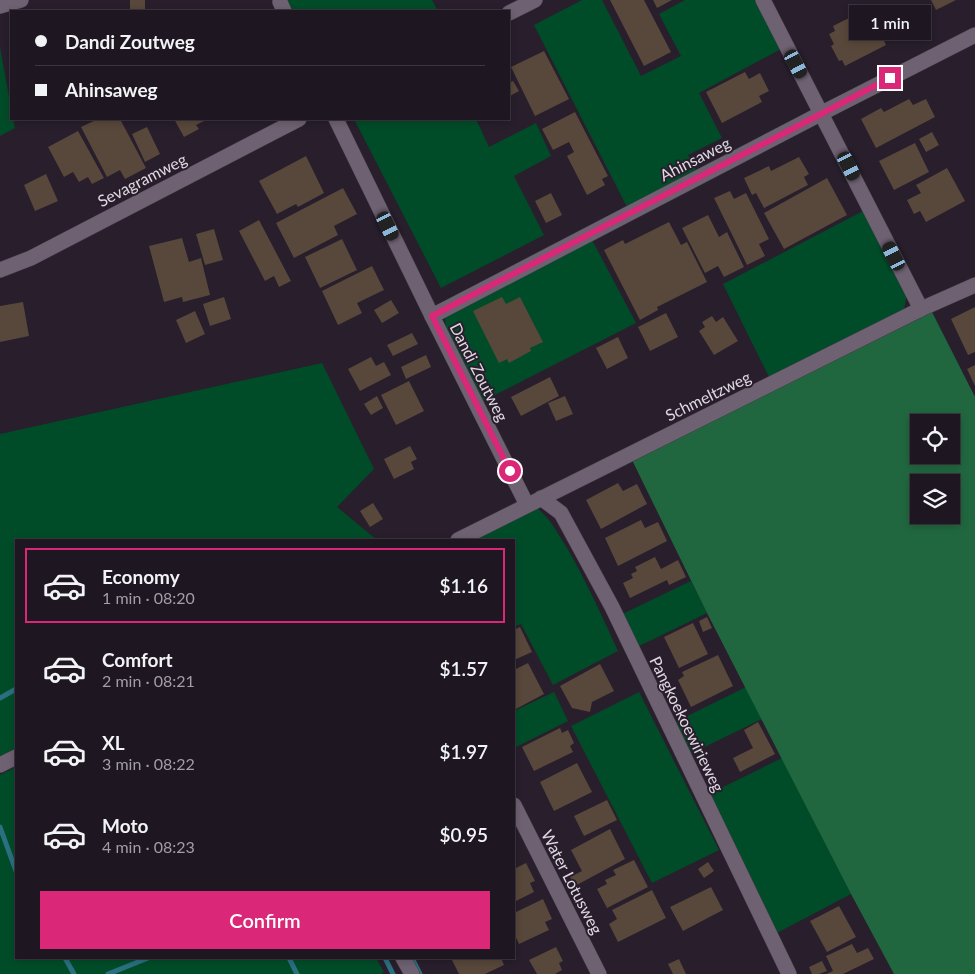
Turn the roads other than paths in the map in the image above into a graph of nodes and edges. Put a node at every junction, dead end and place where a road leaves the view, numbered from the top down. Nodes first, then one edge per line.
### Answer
1 (21, 0) edge
2 (535, 0) edge
3 (763, 0) edge
4 (0, 6) edge
5 (510, 12) edge
6 (975, 35) edge
7 (822, 113) junction
8 (297, 120) edge
9 (336, 120) edge
10 (0, 270) edge
11 (975, 285) edge
12 (921, 309) junction
13 (432, 316) junction
14 (541, 498) junction
15 (527, 505) junction
16 (460, 539) edge
17 (15, 758) edge
18 (0, 765) edge
19 (515, 807) edge
20 (404, 959) edge
21 (412, 974) edge
22 (599, 974) edge
23 (788, 974) edge

1 - 4 street
2 - 5 street
3 - 7 street
6 - 7 street, Ahinsaweg
7 - 12 street
7 - 13 street, Ahinsaweg
8 - 10 street, Sevagramweg
9 - 13 street, Dandi Zoutweg
11 - 12 street, Schmeltzweg
12 - 14 street, Schmeltzweg
13 - 15 street, Dandi Zoutweg
14 - 15 street, Schmeltzweg
14 - 23 street, Pangkoekoewirieweg
15 - 16 street, Schmeltzweg
17 - 18 street
19 - 22 street, Water Lotusweg
20 - 21 street

